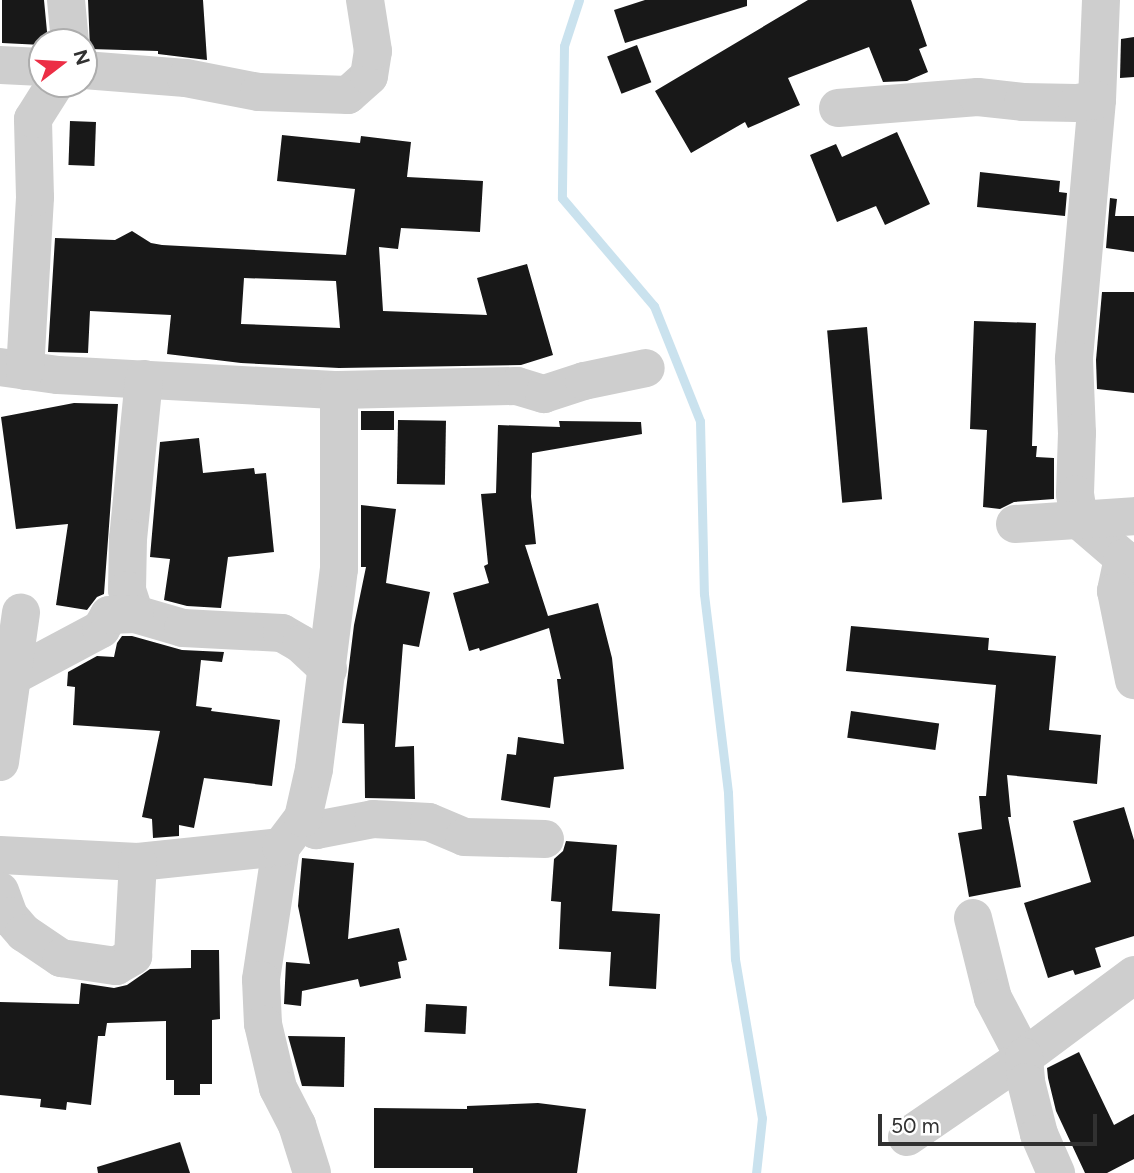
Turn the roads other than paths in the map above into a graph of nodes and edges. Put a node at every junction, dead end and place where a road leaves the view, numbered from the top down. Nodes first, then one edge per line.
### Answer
1 (66, 0) edge
2 (365, 0) edge
3 (1101, 0) edge
4 (69, 28) edge
5 (0, 65) edge
6 (28, 66) edge
7 (98, 70) edge
8 (46, 98) edge
9 (1097, 100) junction
10 (838, 108) dead end
11 (646, 368) dead end
12 (12, 369) edge
13 (145, 379) junction
14 (339, 390) junction
15 (1134, 516) edge
16 (1079, 520) junction
17 (1016, 524) dead end
18 (21, 612) dead end
19 (135, 614) junction
20 (328, 669) junction
21 (13, 676) junction
22 (1134, 680) edge
23 (0, 762) edge
24 (303, 818) junction
25 (545, 839) dead end
26 (281, 847) junction
27 (138, 862) junction
28 (1, 871) edge
29 (973, 918) dead end
30 (1134, 975) edge
31 (1024, 1057) junction
32 (907, 1138) dead end
33 (312, 1173) edge
34 (1056, 1173) edge

1 - 4 street
2 - 7 street
3 - 9 street
5 - 6 street
8 - 12 street
9 - 10 street
9 - 16 street
11 - 14 street
12 - 13 street
13 - 14 street
13 - 19 street
14 - 20 street
15 - 16 street
16 - 17 street
16 - 22 street
18 - 21 street
19 - 20 street
19 - 21 street
20 - 24 street
21 - 23 street
24 - 25 street
24 - 26 street
26 - 27 street
26 - 33 street
27 - 28 street
27 - 28 street
29 - 31 street
30 - 31 street
31 - 32 street
31 - 34 street

